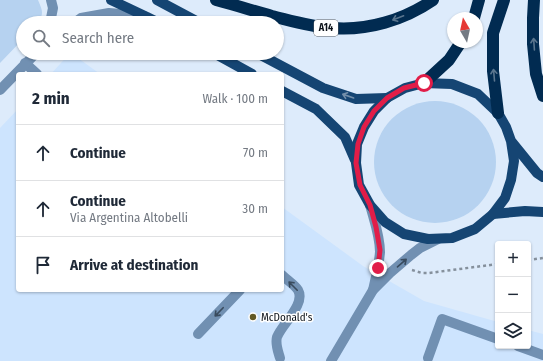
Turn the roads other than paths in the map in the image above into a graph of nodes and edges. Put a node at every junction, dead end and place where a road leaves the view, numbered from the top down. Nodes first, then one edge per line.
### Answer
1 (51, 0) edge
2 (111, 0) edge
3 (157, 0) edge
4 (216, 0) edge
5 (432, 0) edge
6 (479, 0) edge
7 (504, 0) edge
8 (534, 0) edge
9 (476, 12) edge
10 (51, 16) edge
11 (92, 16) edge
12 (147, 16) joint
13 (187, 16) edge
14 (273, 16) edge
15 (284, 19) edge
16 (457, 48) edge
17 (27, 60) edge
18 (32, 60) edge
19 (227, 60) edge
20 (270, 60) edge
21 (16, 72) edge
22 (16, 72) edge
23 (36, 72) edge
24 (248, 72) edge
25 (424, 83) junction
26 (0, 90) edge
27 (284, 91) edge
28 (543, 96) edge
29 (387, 98) junction
30 (498, 113) junction
31 (512, 142) junction
32 (356, 163) junction
33 (543, 177) edge
34 (370, 205) junction
35 (543, 212) edge
36 (493, 214) junction
37 (438, 239) junction
38 (284, 278) edge
39 (373, 290) junction
40 (238, 292) edge
41 (198, 334) dead end
42 (495, 338) edge
43 (526, 349) edge
44 (543, 355) edge
45 (280, 358) dead end
46 (431, 360) edge
47 (331, 361) edge

1 - 10 street
2 - 12 main road
3 - 13 main road
14 -> 4 highway, A14
5 -> 15 highway, A14
6 - 9 highway
30 -> 7 highway
28 -> 8 highway
11 - 12 street
16 - 25 highway
17 - 21 street
18 - 23 street
19 - 24 main road
29 -> 20 main road
22 - 26 street
25 - 29 main road
25 - 30 main road
27 - 32 main road
29 - 32 main road
30 - 31 main road
31 - 33 main road
31 - 36 main road
32 - 34 main road
34 - 37 main road
34 - 39 street
35 - 36 main road
36 - 37 main road
39 -> 37 street
45 -> 38 street
39 - 47 street
40 -> 41 street
42 - 46 street
43 - 44 street

